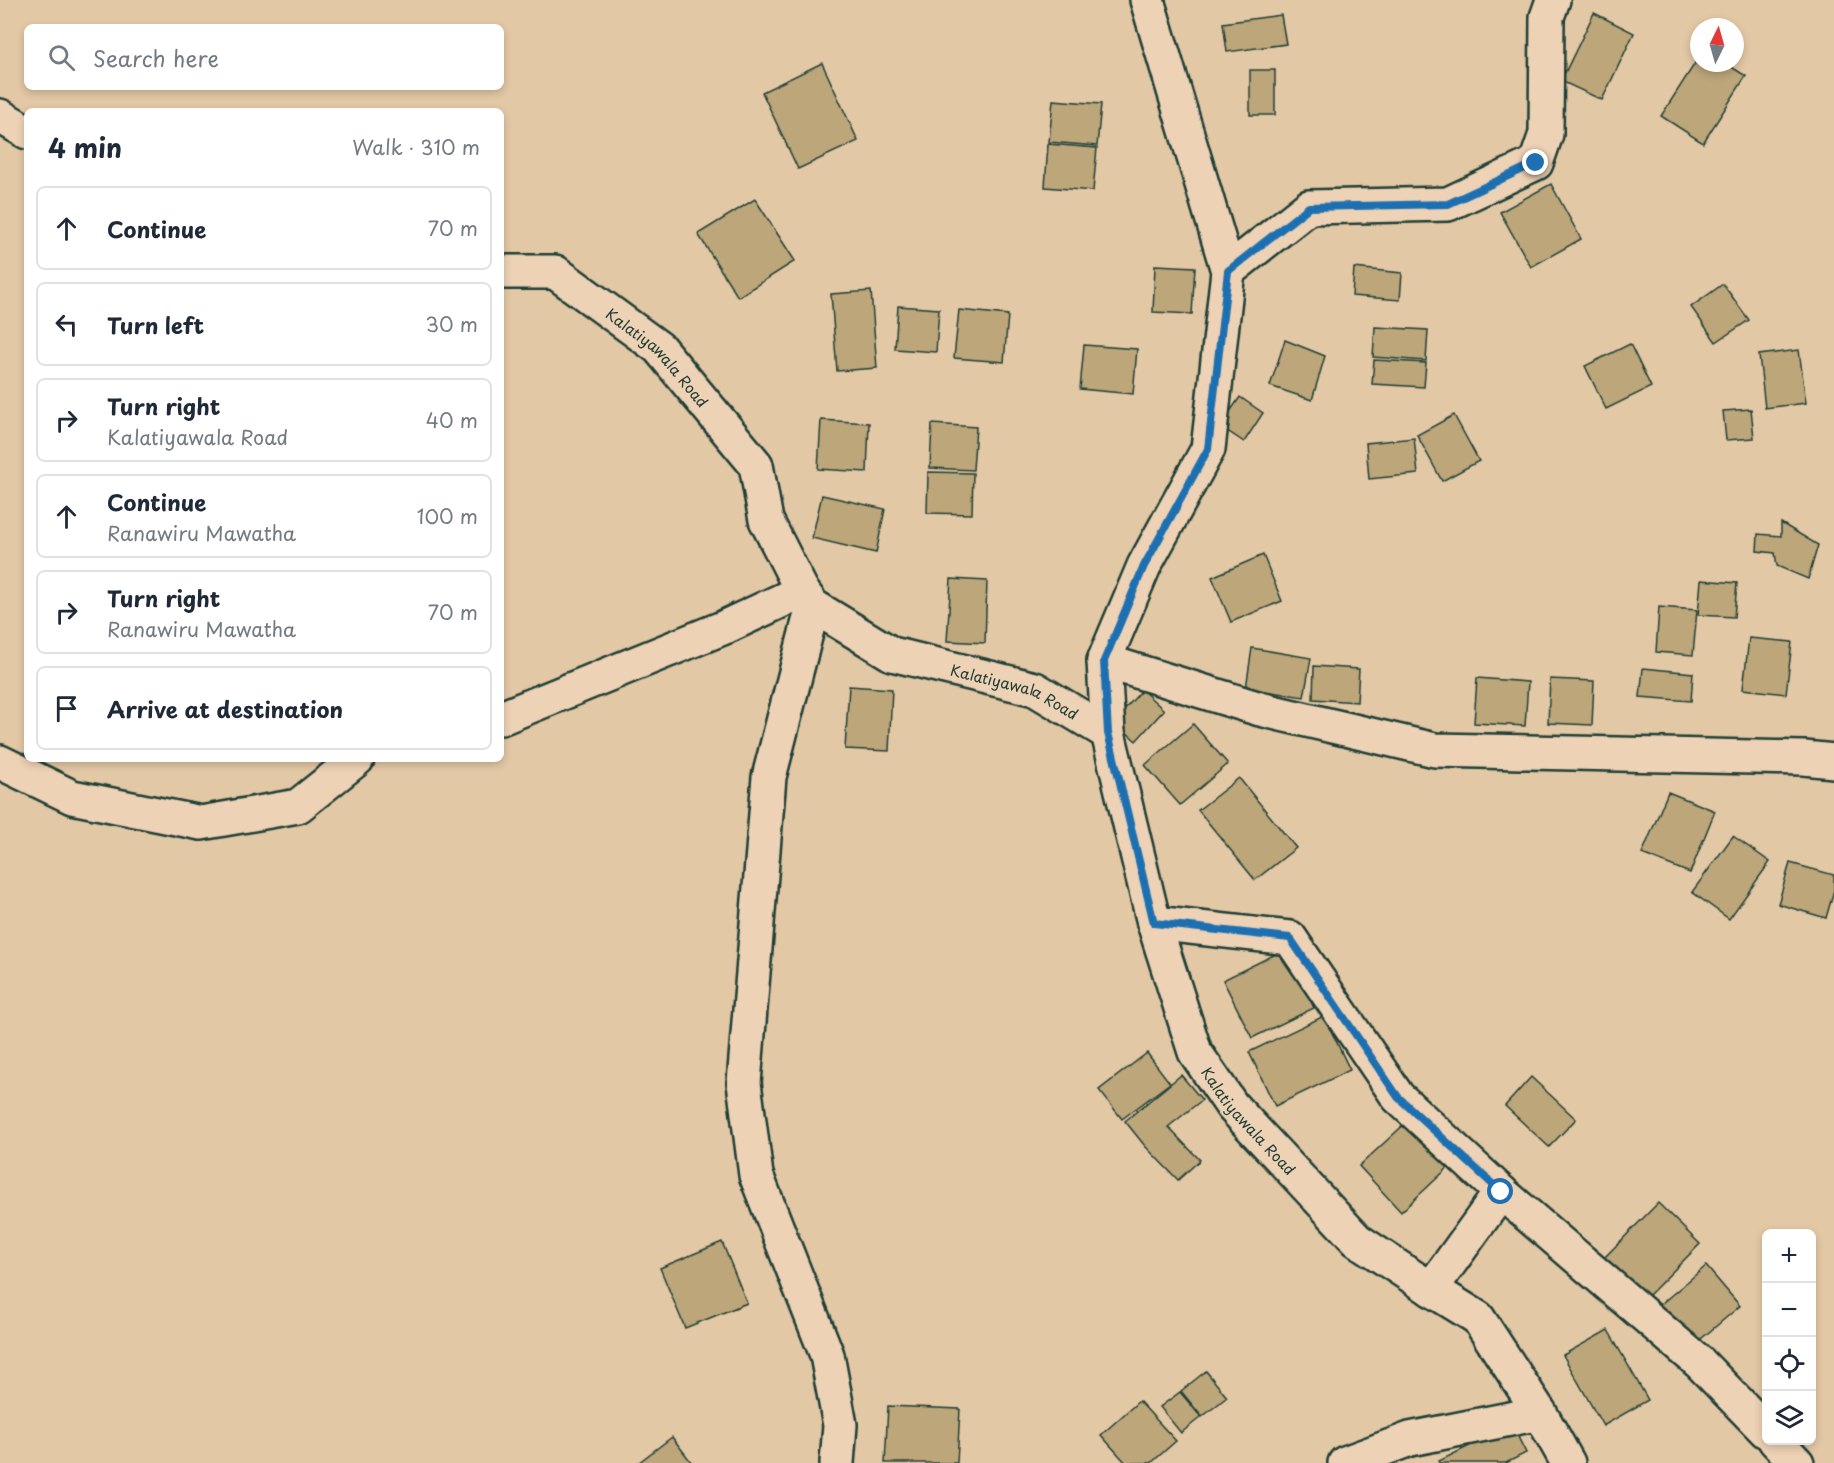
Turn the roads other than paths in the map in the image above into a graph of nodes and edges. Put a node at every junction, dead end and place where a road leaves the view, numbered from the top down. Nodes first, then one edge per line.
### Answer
1 (1147, 0) edge
2 (1553, 0) edge
3 (0, 116) edge
4 (24, 130) edge
5 (1228, 271) junction
6 (504, 272) edge
7 (807, 599) junction
8 (1104, 661) junction
9 (504, 717) edge
10 (1108, 733) junction
11 (1834, 761) edge
12 (0, 762) edge
13 (353, 762) edge
14 (1154, 923) junction
15 (1501, 1192) junction
16 (1431, 1289) junction
17 (1540, 1413) junction
18 (1762, 1426) edge
19 (1780, 1445) edge
20 (837, 1463) edge
21 (1345, 1463) edge
22 (1568, 1463) edge
23 (1797, 1463) edge

1 - 5 street
2 - 5 street
3 - 4 street
5 - 8 street
6 - 7 street, Kalatiyawala Road
7 - 9 street
7 - 10 street, Kalatiyawala Road
7 - 20 street
8 - 10 street
8 - 11 street
10 - 14 street, Kalatiyawala Road
12 - 13 street
14 - 15 street
14 - 16 street, Kalatiyawala Road
15 - 16 street
15 - 18 street
16 - 17 street, Kalatiyawala Road
17 - 21 street
17 - 22 street, Kalatiyawala Road
19 - 23 street

